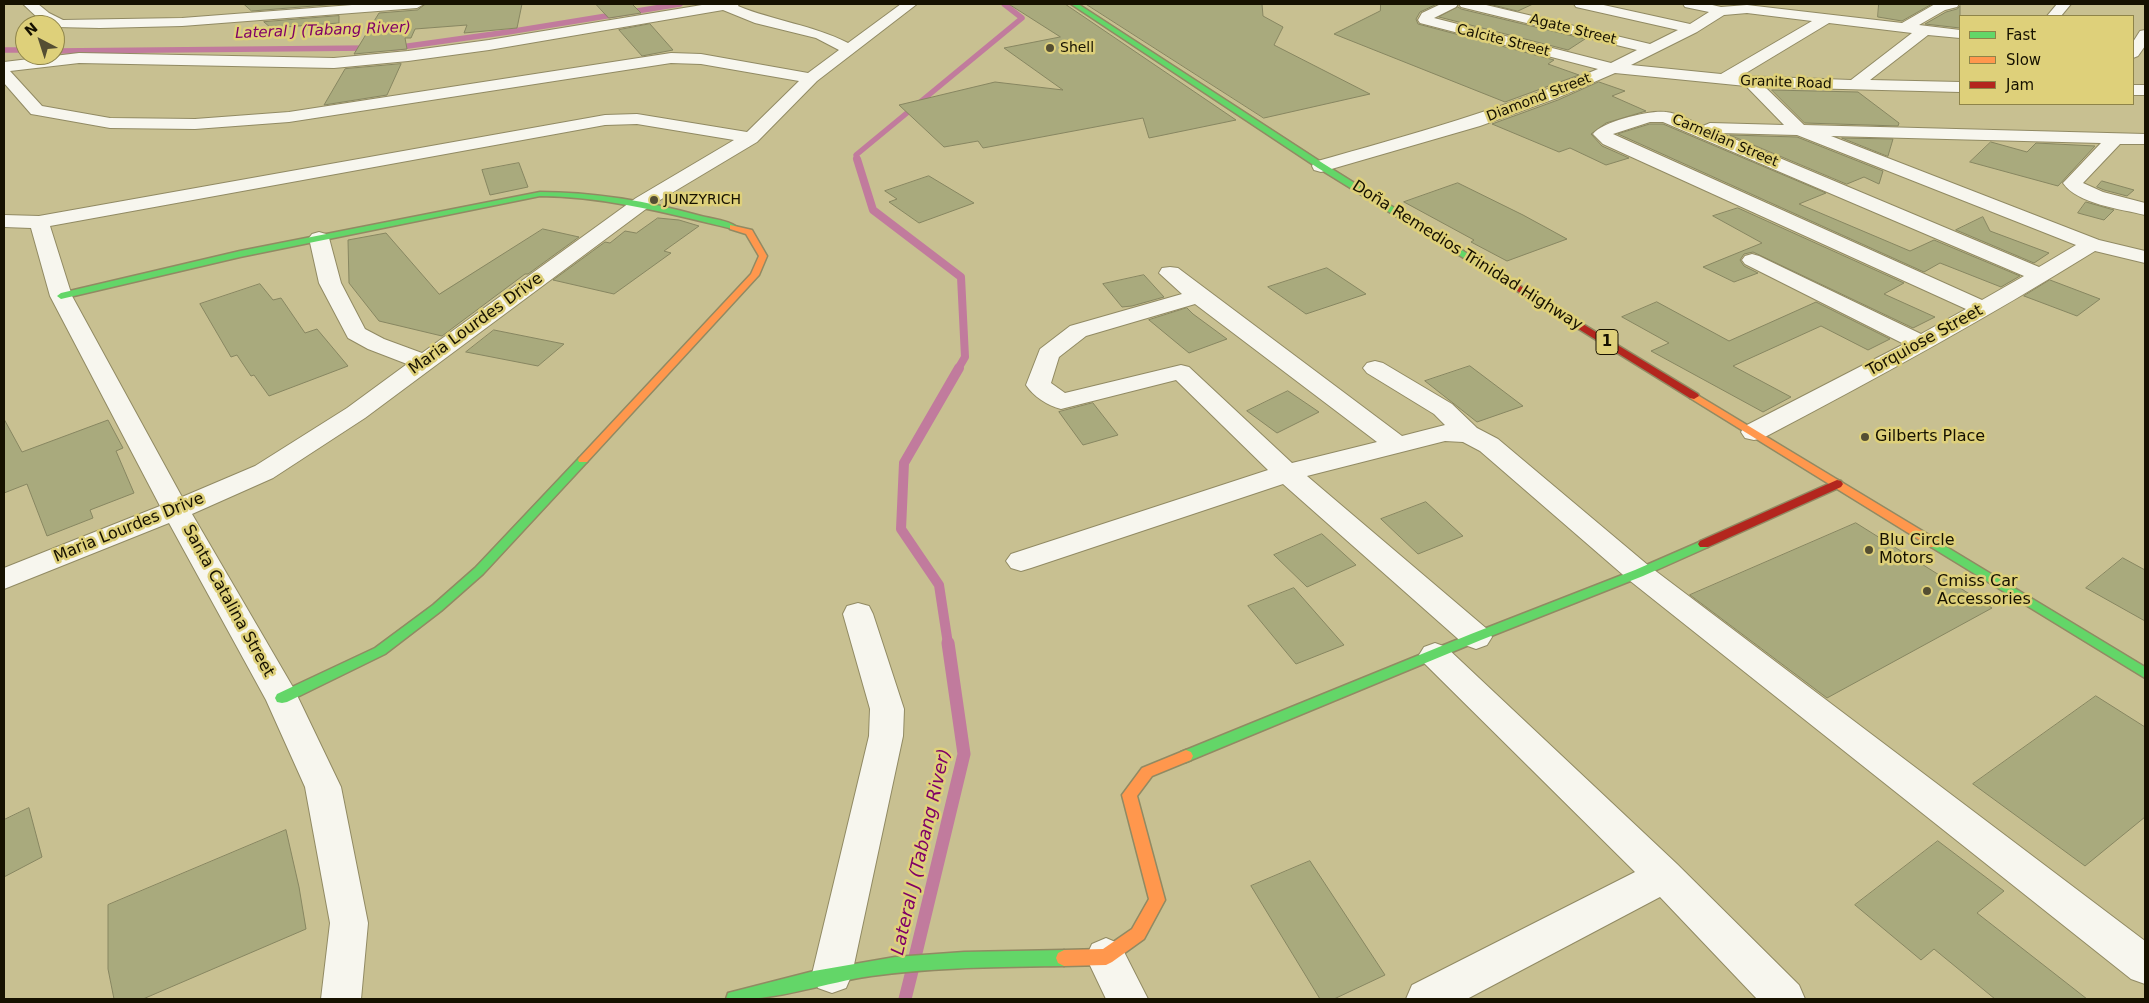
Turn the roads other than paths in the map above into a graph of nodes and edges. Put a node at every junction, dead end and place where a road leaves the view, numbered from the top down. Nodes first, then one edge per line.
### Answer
1 (30, 4) edge
2 (417, 4) edge
3 (910, 4) edge
4 (1074, 4) edge
5 (1451, 4) edge
6 (1466, 4) edge
7 (1581, 4) edge
8 (1690, 4) edge
9 (1952, 4) edge
10 (2064, 4) edge
11 (728, 5) edge
12 (1748, 6) edge
13 (329, 7) edge
14 (173, 10) dead end
15 (1721, 12) junction
16 (2055, 15) edge
17 (1825, 19) junction
18 (182, 22) junction
19 (1905, 27) junction
20 (1692, 29) junction
21 (1925, 30) junction
22 (1959, 34) edge
23 (2145, 34) edge
24 (849, 49) junction
25 (1651, 49) junction
26 (2135, 61) edge
27 (4, 68) edge
28 (1613, 68) junction
29 (4, 74) edge
30 (810, 78) junction
31 (1722, 80) junction
32 (1751, 82) junction
33 (1854, 85) junction
34 (1959, 87) edge
35 (1696, 128) junction
36 (1799, 130) junction
37 (751, 138) junction
38 (2116, 138) junction
39 (2145, 139) edge
40 (1321, 166) junction
41 (643, 202) junction
42 (2145, 209) edge
43 (4, 220) edge
44 (39, 222) junction
45 (319, 238) junction
46 (2092, 244) junction
47 (2145, 257) edge
48 (1752, 260) dead end
49 (1170, 273) dead end
50 (2041, 276) junction
51 (61, 296) junction
52 (1198, 296) junction
53 (1983, 309) junction
54 (1921, 343) junction
55 (424, 362) junction
56 (1375, 368) dead end
57 (1754, 432) junction
58 (1468, 434) junction
59 (1396, 445) junction
60 (1287, 473) junction
61 (1836, 484) junction
62 (176, 510) junction
63 (1021, 561) dead end
64 (1639, 573) junction
65 (4, 578) edge
66 (858, 614) dead end
67 (1476, 637) junction
68 (1435, 655) junction
69 (2145, 673) edge
70 (282, 698) junction
71 (1664, 876) junction
72 (1106, 957) junction
73 (2145, 965) edge
74 (845, 972) junction
75 (778, 993) edge
76 (341, 999) edge
77 (734, 999) edge
78 (1128, 999) edge
79 (1426, 999) edge
80 (1785, 999) edge

1 - 18 street
2 - 13 street
3 - 24 street, Maria Lourdes Drive
4 - 40 main road, Doña Remedios Trinidad Highway / 1
5 - 28 street, Calcite Street
6 - 25 street, Agate Street
7 - 20 street
8 - 15 street
9 - 19 street
10 - 16 street
11 - 24 street
11 - 27 street
12 - 15 street, Diamond Street
12 - 17 street, Diamond Street
13 - 18 street
14 - 18 street
15 - 20 street, Diamond Street
17 - 19 street, Diamond Street
17 - 31 street
19 - 21 street, Diamond Street
20 - 25 street, Diamond Street
21 - 22 street, Diamond Street
21 - 33 street
23 - 26 street
24 - 30 street, Maria Lourdes Drive
25 - 28 street, Diamond Street
28 - 31 street, Granite Road
28 - 40 street, Diamond Street
29 - 30 street
30 - 37 street, Maria Lourdes Drive
31 - 32 street, Granite Road
32 - 33 street, Granite Road
32 - 36 street
33 - 34 street, Granite Road
35 - 36 street
35 - 50 street, Carnelian Street
35 - 53 street, Carnelian Street
36 - 38 street
36 - 46 street
37 - 41 street, Maria Lourdes Drive
37 - 44 street
38 - 39 street
38 - 42 street
40 - 57 main road, Doña Remedios Trinidad Highway / 1
41 - 45 main road
41 - 55 street, Maria Lourdes Drive
41 - 70 main road
43 - 44 street
44 - 51 street, Santa Catalina Street
45 - 51 main road
45 - 55 street
46 - 47 street
46 - 50 street, Torquiose Street
48 - 54 street
49 - 52 street
50 - 53 street, Torquiose Street
51 - 62 street, Santa Catalina Street
52 - 59 street
52 - 60 street
53 - 54 street, Torquiose Street
54 - 57 street, Torquiose Street
55 - 62 street, Maria Lourdes Drive
56 - 58 street
57 - 61 main road, Doña Remedios Trinidad Highway / 1
58 - 59 street
58 - 64 street
59 - 60 street
60 - 63 street
60 - 67 street
61 - 64 main road
61 - 69 main road, Doña Remedios Trinidad Highway / 1
62 - 65 street, Maria Lourdes Drive
62 - 70 street, Santa Catalina Street
64 - 67 main road
64 - 73 street
66 - 74 street
67 - 68 main road
68 - 71 street
68 - 72 main road
70 - 76 street, Santa Catalina Street
71 - 79 street
71 - 80 street
72 - 74 main road
72 - 78 street
74 - 75 main road
75 - 77 main road

